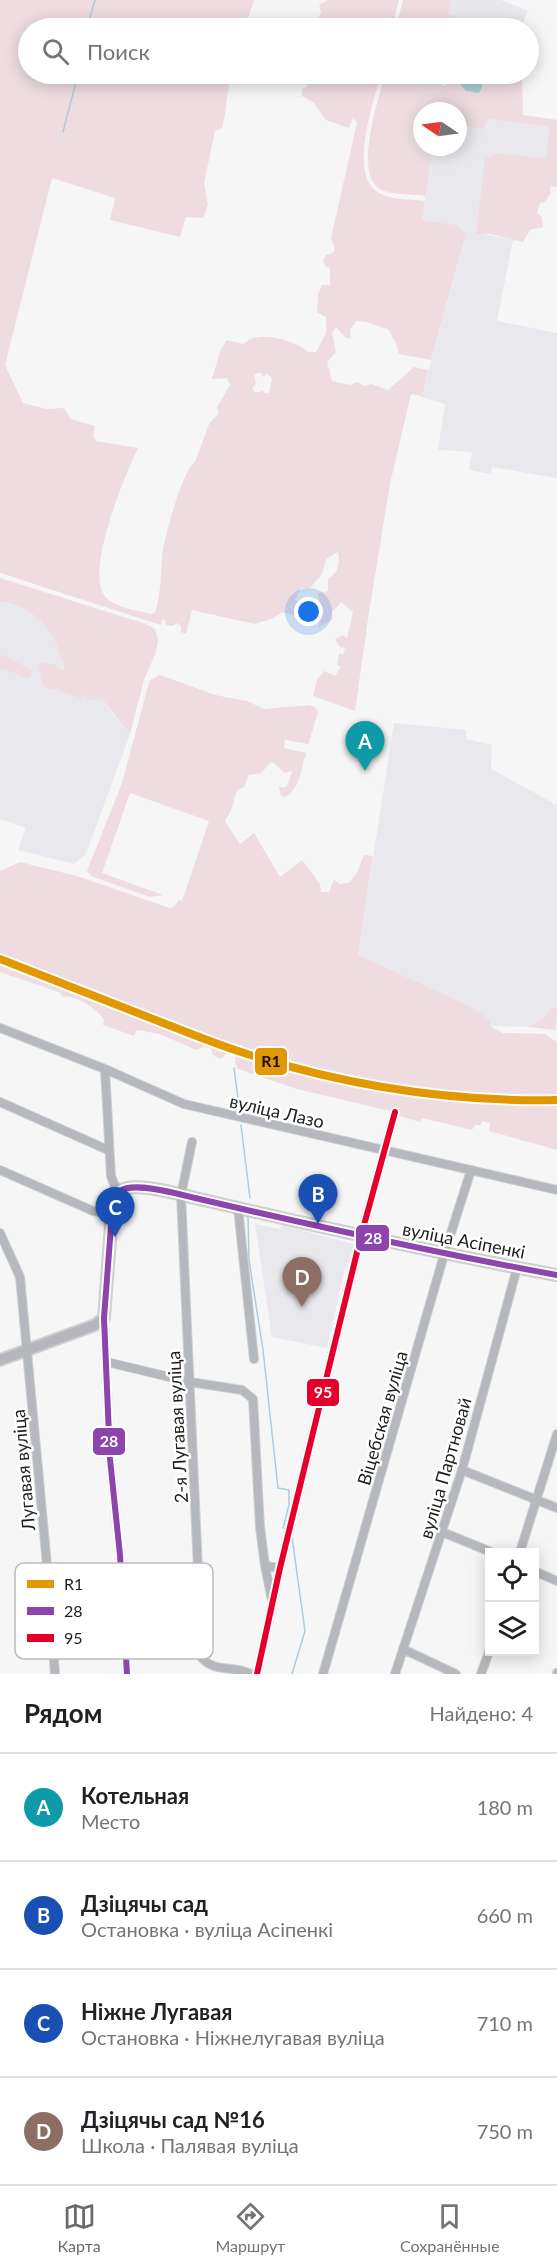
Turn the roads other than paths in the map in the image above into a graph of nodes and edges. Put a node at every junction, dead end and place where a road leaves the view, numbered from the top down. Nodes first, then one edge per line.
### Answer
1 (0, 1028) edge
2 (105, 1069) junction
3 (0, 1102) edge
4 (395, 1112) dead end
5 (192, 1142) dead end
6 (108, 1150) junction
7 (385, 1152) junction
8 (0, 1170) edge
9 (471, 1170) junction
10 (557, 1190) edge
11 (120, 1191) junction
12 (181, 1195) junction
13 (238, 1208) junction
14 (112, 1213) junction
15 (0, 1233) edge
16 (361, 1236) junction
17 (444, 1255) junction
18 (517, 1268) junction
19 (557, 1275) edge
20 (104, 1318) junction
21 (27, 1350) junction
22 (254, 1359) dead end
23 (0, 1360) edge
24 (107, 1362) junction
25 (190, 1382) junction
26 (557, 1434) edge
27 (462, 1470) junction
28 (537, 1500) junction
29 (557, 1508) edge
30 (442, 1532) junction
31 (521, 1548) edge
32 (485, 1550) edge
33 (47, 1563) edge
34 (120, 1563) edge
35 (198, 1563) edge
36 (265, 1566) junction
37 (280, 1568) junction
38 (539, 1573) edge
39 (557, 1581) edge
40 (273, 1602) junction
41 (403, 1649) junction
42 (487, 1656) edge
43 (54, 1659) edge
44 (126, 1659) edge
45 (203, 1659) edge
46 (55, 1674) edge
47 (127, 1674) edge
48 (251, 1674) edge
49 (257, 1674) edge
50 (323, 1674) edge
51 (394, 1674) edge
52 (456, 1674) edge
53 (481, 1674) edge

1 - 2 street, вуліца Лазо
2 - 6 street
2 - 7 street, вуліца Лазо
3 - 6 street
4 - 7 street
5 - 12 street, 2-я Лугавая вуліца
6 - 11 street
7 - 9 street, вуліца Лазо
7 - 16 street
8 - 14 street
9 - 10 street, вуліца Лазо
9 - 17 street, Віцебская вуліца
11 - 12 street, вуліца Асіпенкі
11 - 14 street
12 - 13 street, вуліца Асіпенкі
12 - 25 street, 2-я Лугавая вуліца
13 - 16 street, вуліца Асіпенкі
13 - 22 street
14 - 20 street
15 - 21 street, Лугавая вуліца
16 - 17 street, вуліца Асіпенкі
16 - 37 street
17 - 18 street, вуліца Асіпенкі
17 - 50 street, Віцебская вуліца
18 - 19 street, вуліца Асіпенкі
18 - 27 street, вуліца Партновай
20 - 21 street
20 - 24 street
21 - 23 street
21 - 33 street, Лугавая вуліца
24 - 25 street
24 - 34 street
25 - 35 street, 2-я Лугавая вуліца
25 - 36 street
26 - 28 street
27 - 28 street
27 - 30 street, вуліца Партновай
28 - 29 street
28 - 31 street
30 - 32 street
30 - 41 street, вуліца Партновай
36 - 37 street
36 - 40 street
37 - 40 street
38 - 39 street
40 - 49 street
41 - 51 street, вуліца Партновай
41 - 52 street
42 - 53 street
43 - 46 street, Лугавая вуліца
44 - 47 street
45 - 48 street, 2-я Лугавая вуліца

